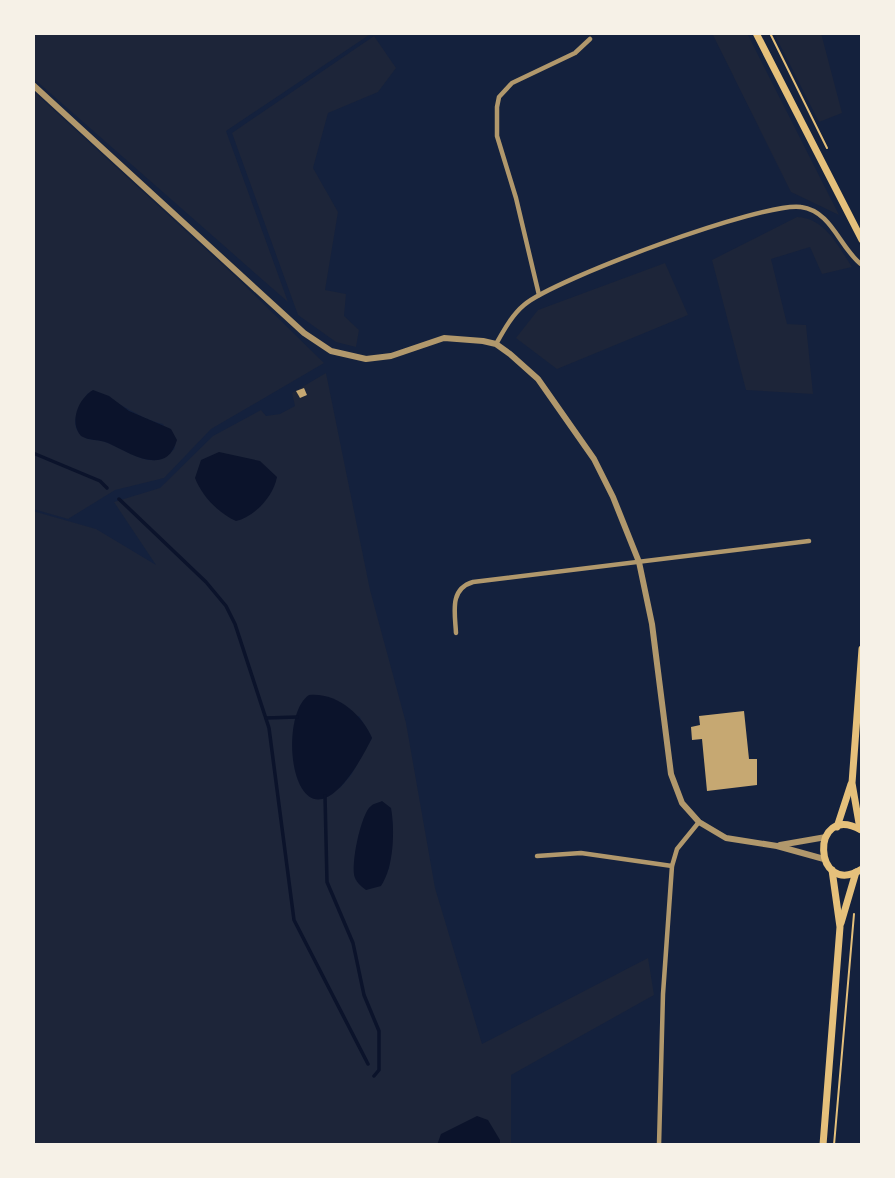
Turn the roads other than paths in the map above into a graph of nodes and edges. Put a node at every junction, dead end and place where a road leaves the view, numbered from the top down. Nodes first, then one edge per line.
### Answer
1 (756, 33) edge
2 (590, 39) dead end
3 (33, 85) edge
4 (862, 240) edge
5 (862, 265) edge
6 (539, 295) junction
7 (496, 344) junction
8 (808, 541) dead end
9 (639, 562) junction
10 (456, 633) dead end
11 (862, 649) edge
12 (852, 783) junction
13 (699, 822) junction
14 (837, 827) junction
15 (861, 830) edge
16 (826, 837) junction
17 (777, 846) junction
18 (537, 856) dead end
19 (824, 859) junction
20 (672, 866) junction
21 (832, 870) junction
22 (859, 871) edge
23 (840, 927) junction
24 (659, 1145) edge
25 (823, 1145) edge

1 - 4 main road
2 - 6 street
3 - 7 street
5 - 6 street
6 - 7 street
7 - 9 street
8 - 9 street
9 - 10 street
9 - 13 street
11 - 12 main road
12 - 14 main road
12 - 15 main road
13 - 17 street
13 - 20 street
14 - 15 main road
14 - 16 main road
16 - 17 street
16 - 19 main road
17 - 19 street
18 - 20 street
19 - 21 main road
20 - 24 street
21 - 22 main road
21 - 23 main road
22 - 23 main road
23 - 25 main road

